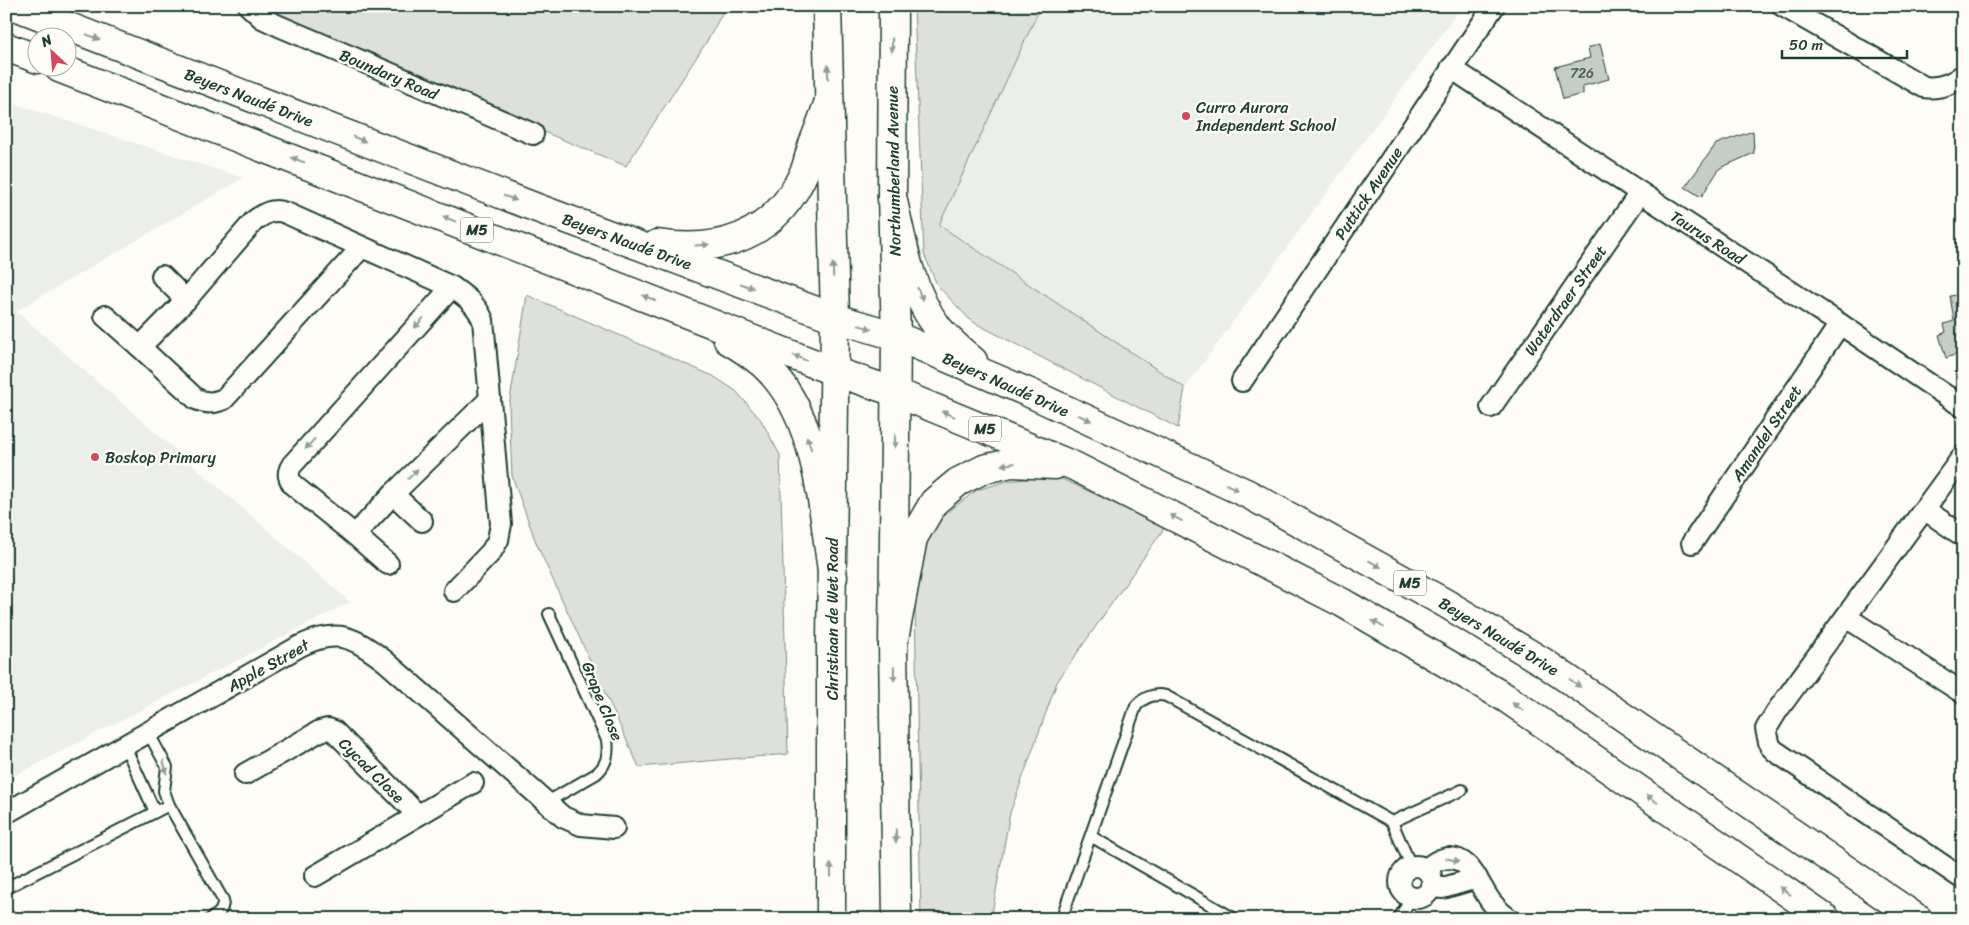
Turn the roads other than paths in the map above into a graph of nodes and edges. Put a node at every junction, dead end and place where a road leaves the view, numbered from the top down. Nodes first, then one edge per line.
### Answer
1 (15, 6) edge
2 (249, 6) edge
3 (826, 6) edge
4 (893, 6) edge
5 (1494, 6) edge
6 (1783, 6) edge
7 (6, 47) edge
8 (28, 55) edge
9 (1451, 68) junction
10 (78, 75) edge
11 (1963, 75) edge
12 (828, 104) junction
13 (533, 134) dead end
14 (1640, 193) junction
15 (892, 196) junction
16 (619, 238) junction
17 (361, 248) junction
18 (162, 276) dead end
19 (452, 287) junction
20 (186, 300) junction
21 (684, 312) junction
22 (105, 316) dead end
23 (835, 318) junction
24 (1840, 324) junction
25 (896, 336) junction
26 (140, 347) junction
27 (833, 371) junction
28 (995, 378) junction
29 (1242, 381) dead end
30 (896, 392) junction
31 (490, 399) junction
32 (1491, 407) dead end
33 (1963, 407) edge
34 (1963, 456) edge
35 (1074, 466) junction
36 (393, 494) junction
37 (1924, 510) junction
38 (422, 520) dead end
39 (356, 535) junction
40 (1963, 536) edge
41 (1692, 543) dead end
42 (388, 564) dead end
43 (832, 577) junction
44 (454, 591) dead end
45 (549, 614) dead end
46 (1846, 617) junction
47 (893, 645) junction
48 (1963, 693) edge
49 (148, 732) junction
50 (124, 746) junction
51 (245, 774) dead end
52 (473, 783) dead end
53 (1462, 790) dead end
54 (547, 802) junction
55 (169, 805) junction
56 (155, 812) junction
57 (6, 813) edge
58 (418, 815) junction
59 (1392, 822) junction
60 (614, 828) dead end
61 (1092, 837) junction
62 (1423, 874) junction
63 (315, 876) dead end
64 (1477, 878) junction
65 (1963, 880) edge
66 (6, 888) edge
67 (1412, 898) junction
68 (1064, 911) dead end
69 (210, 919) edge
70 (832, 919) edge
71 (897, 919) edge
72 (1236, 919) edge
73 (1398, 919) edge
74 (1509, 919) edge
75 (1826, 919) edge
76 (1918, 919) edge

1 -> 16 main road, Beyers Naudé Drive / M5
2 - 13 street, Boundary Road
12 -> 3 main road
4 -> 15 main road, Northumberland Avenue
5 - 9 street, Puttick Avenue
6 - 11 street
7 - 8 main road
9 - 14 street, Taurus Road
9 - 29 street, Puttick Avenue
21 -> 10 main road, M5
16 -> 12 main road
23 -> 12 main road
14 - 24 street, Taurus Road
14 - 32 street, Waterdraer Street
15 - 25 main road, Northumberland Avenue
15 -> 28 main road
16 -> 23 main road, Beyers Naudé Drive / M5
17 - 19 street
17 - 20 street
17 - 26 street
18 - 20 street
19 - 31 street
19 -> 39 street
20 - 26 street
27 -> 21 main road, M5
43 -> 21 main road
22 - 26 street
23 -> 25 main road, Beyers Naudé Drive / M5
23 - 27 main road, Christiaan de Wet Road
24 - 33 street, Taurus Road
24 - 41 street, Amandel Street
25 - 28 main road, Beyers Naudé Drive / M5
25 - 30 main road
27 - 30 main road, M5
27 - 43 main road, Christiaan de Wet Road
28 -> 76 main road, Beyers Naudé Drive / M5
35 -> 30 main road, M5
30 -> 47 main road
36 -> 31 street
31 - 44 street
34 - 37 street
35 -> 47 main road
75 -> 35 main road, M5
36 - 38 street
36 - 39 street
37 - 40 street
37 - 46 street
39 - 42 street
70 -> 43 main road, Christiaan de Wet Road
45 - 54 lane, Grape Close
46 - 48 street
46 - 65 street
47 -> 71 main road
49 - 50 street, Apple Street
49 - 54 street, Apple Street
49 -> 55 lane
50 - 56 lane
50 - 57 street, Apple Street
51 - 58 street, Cycad Close
52 - 58 street, Cycad Close
53 - 59 lane
54 - 60 street, Apple Street
55 - 56 lane
55 - 69 lane
56 - 66 lane
58 - 63 street, Cycad Close
59 - 61 lane
59 - 62 lane
61 - 68 lane
61 - 72 lane
62 - 64 street
62 -> 64 street
62 - 67 street
62 - 67 street
64 - 74 street
67 - 73 lane

